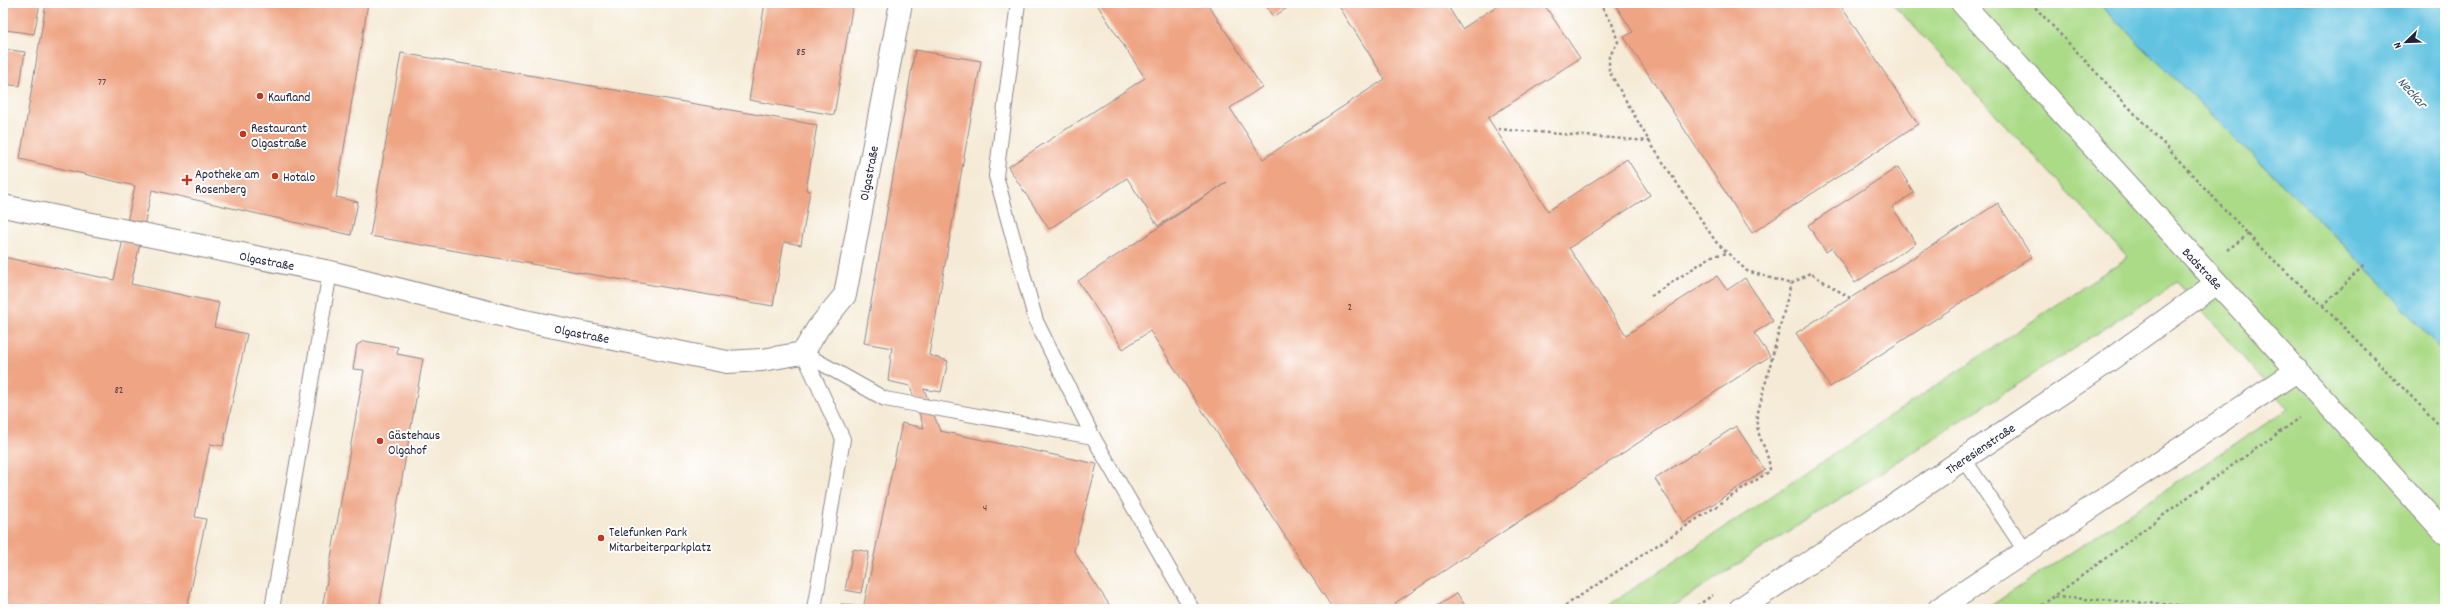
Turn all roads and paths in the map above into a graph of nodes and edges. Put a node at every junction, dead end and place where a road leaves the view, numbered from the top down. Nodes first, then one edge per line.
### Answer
1 (901, 3) edge
2 (1018, 3) edge
3 (1599, 3) edge
4 (1962, 3) edge
5 (2031, 3) edge
6 (1498, 129) dead end
7 (1649, 141) junction
8 (3, 206) edge
9 (1728, 253) junction
10 (2364, 265) dead end
11 (330, 272) junction
12 (2217, 283) junction
13 (1791, 284) junction
14 (1651, 296) dead end
15 (1850, 298) dead end
16 (2323, 306) junction
17 (803, 353) junction
18 (2298, 370) junction
19 (2326, 401) junction
20 (2445, 431) edge
21 (1093, 437) junction
22 (1964, 459) junction
23 (2445, 534) edge
24 (2026, 552) junction
25 (2054, 597) junction
26 (272, 609) edge
27 (814, 609) edge
28 (1192, 609) edge
29 (1560, 609) edge
30 (1740, 609) edge
31 (1939, 609) edge
32 (2037, 609) edge
33 (2238, 609) edge

1 - 17 street, Olgastraße
2 - 21 lane
3 - 7 path
4 - 12 street, Badstraße
5 - 16 path
6 - 7 path
7 - 9 path
8 - 11 street, Olgastraße
9 - 13 path
9 - 14 path
10 - 16 path
11 - 17 street, Olgastraße
11 - 26 lane
12 - 18 street, Badstraße
12 - 22 street, Theresienstraße
13 - 15 path
13 - 29 path
16 - 20 path
17 - 21 lane
17 - 27 lane
18 - 19 street, Badstraße
18 - 24 street
19 - 23 street, Badstraße
19 - 25 path
21 - 28 lane
22 - 24 lane
22 - 30 street, Theresienstraße
24 - 31 street
25 - 32 path
25 - 33 path

